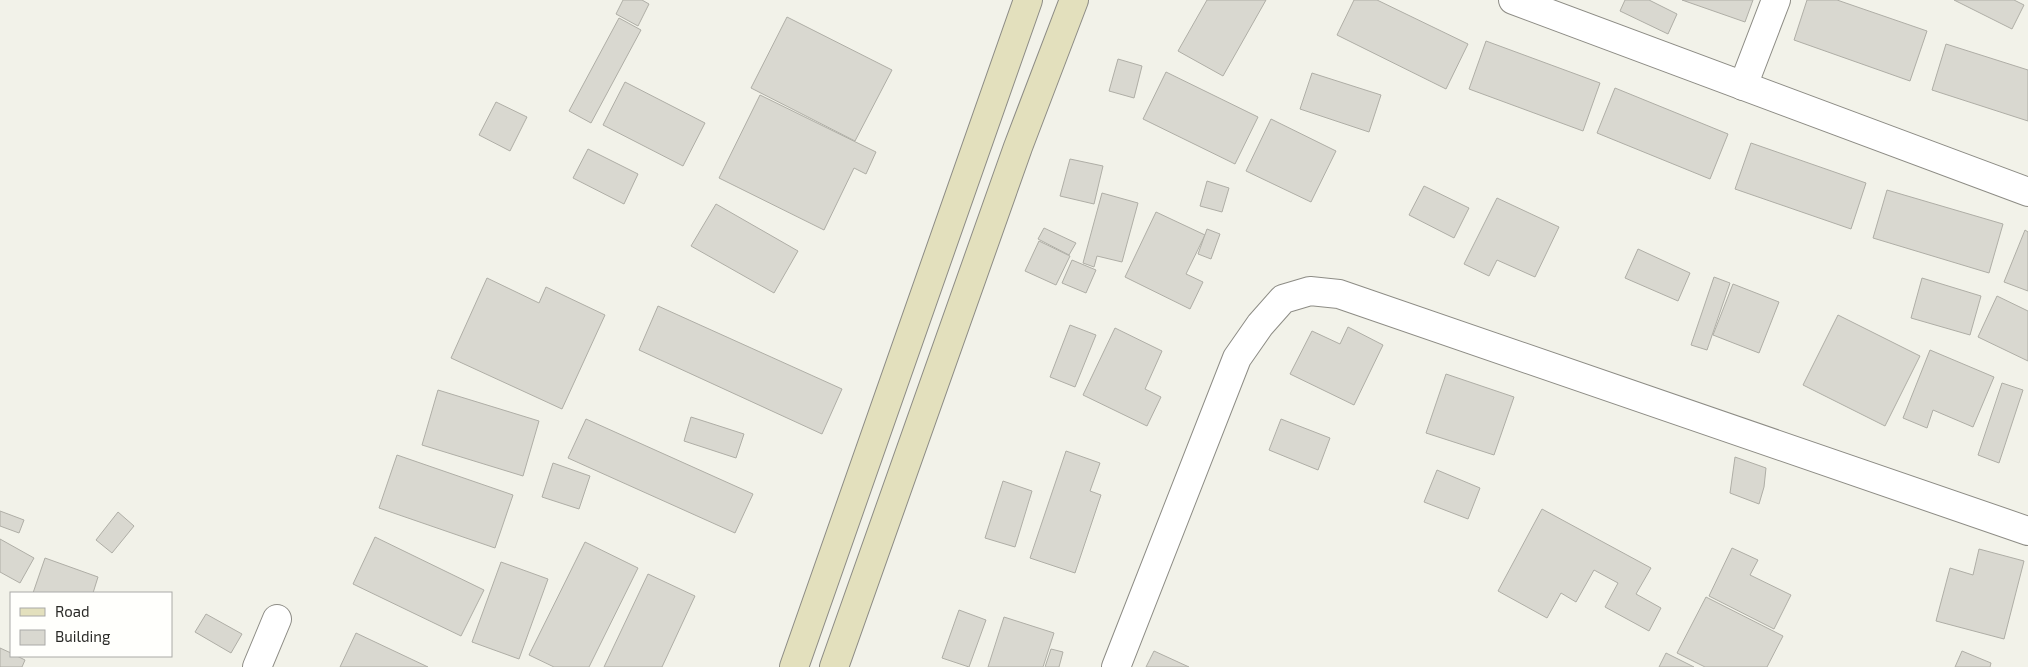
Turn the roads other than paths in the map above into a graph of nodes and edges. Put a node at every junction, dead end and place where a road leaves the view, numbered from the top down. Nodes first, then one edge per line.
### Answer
1 (1028, 0) edge
2 (1074, 0) edge
3 (1513, 0) edge
4 (1776, 0) edge
5 (1742, 86) junction
6 (2028, 192) edge
7 (2028, 531) edge
8 (277, 619) dead end
9 (257, 667) edge
10 (794, 667) edge
11 (834, 667) edge
12 (1116, 667) edge

1 - 10 street
2 - 11 street
3 - 5 street
4 - 5 street
5 - 6 street
7 - 12 street
8 - 9 street

